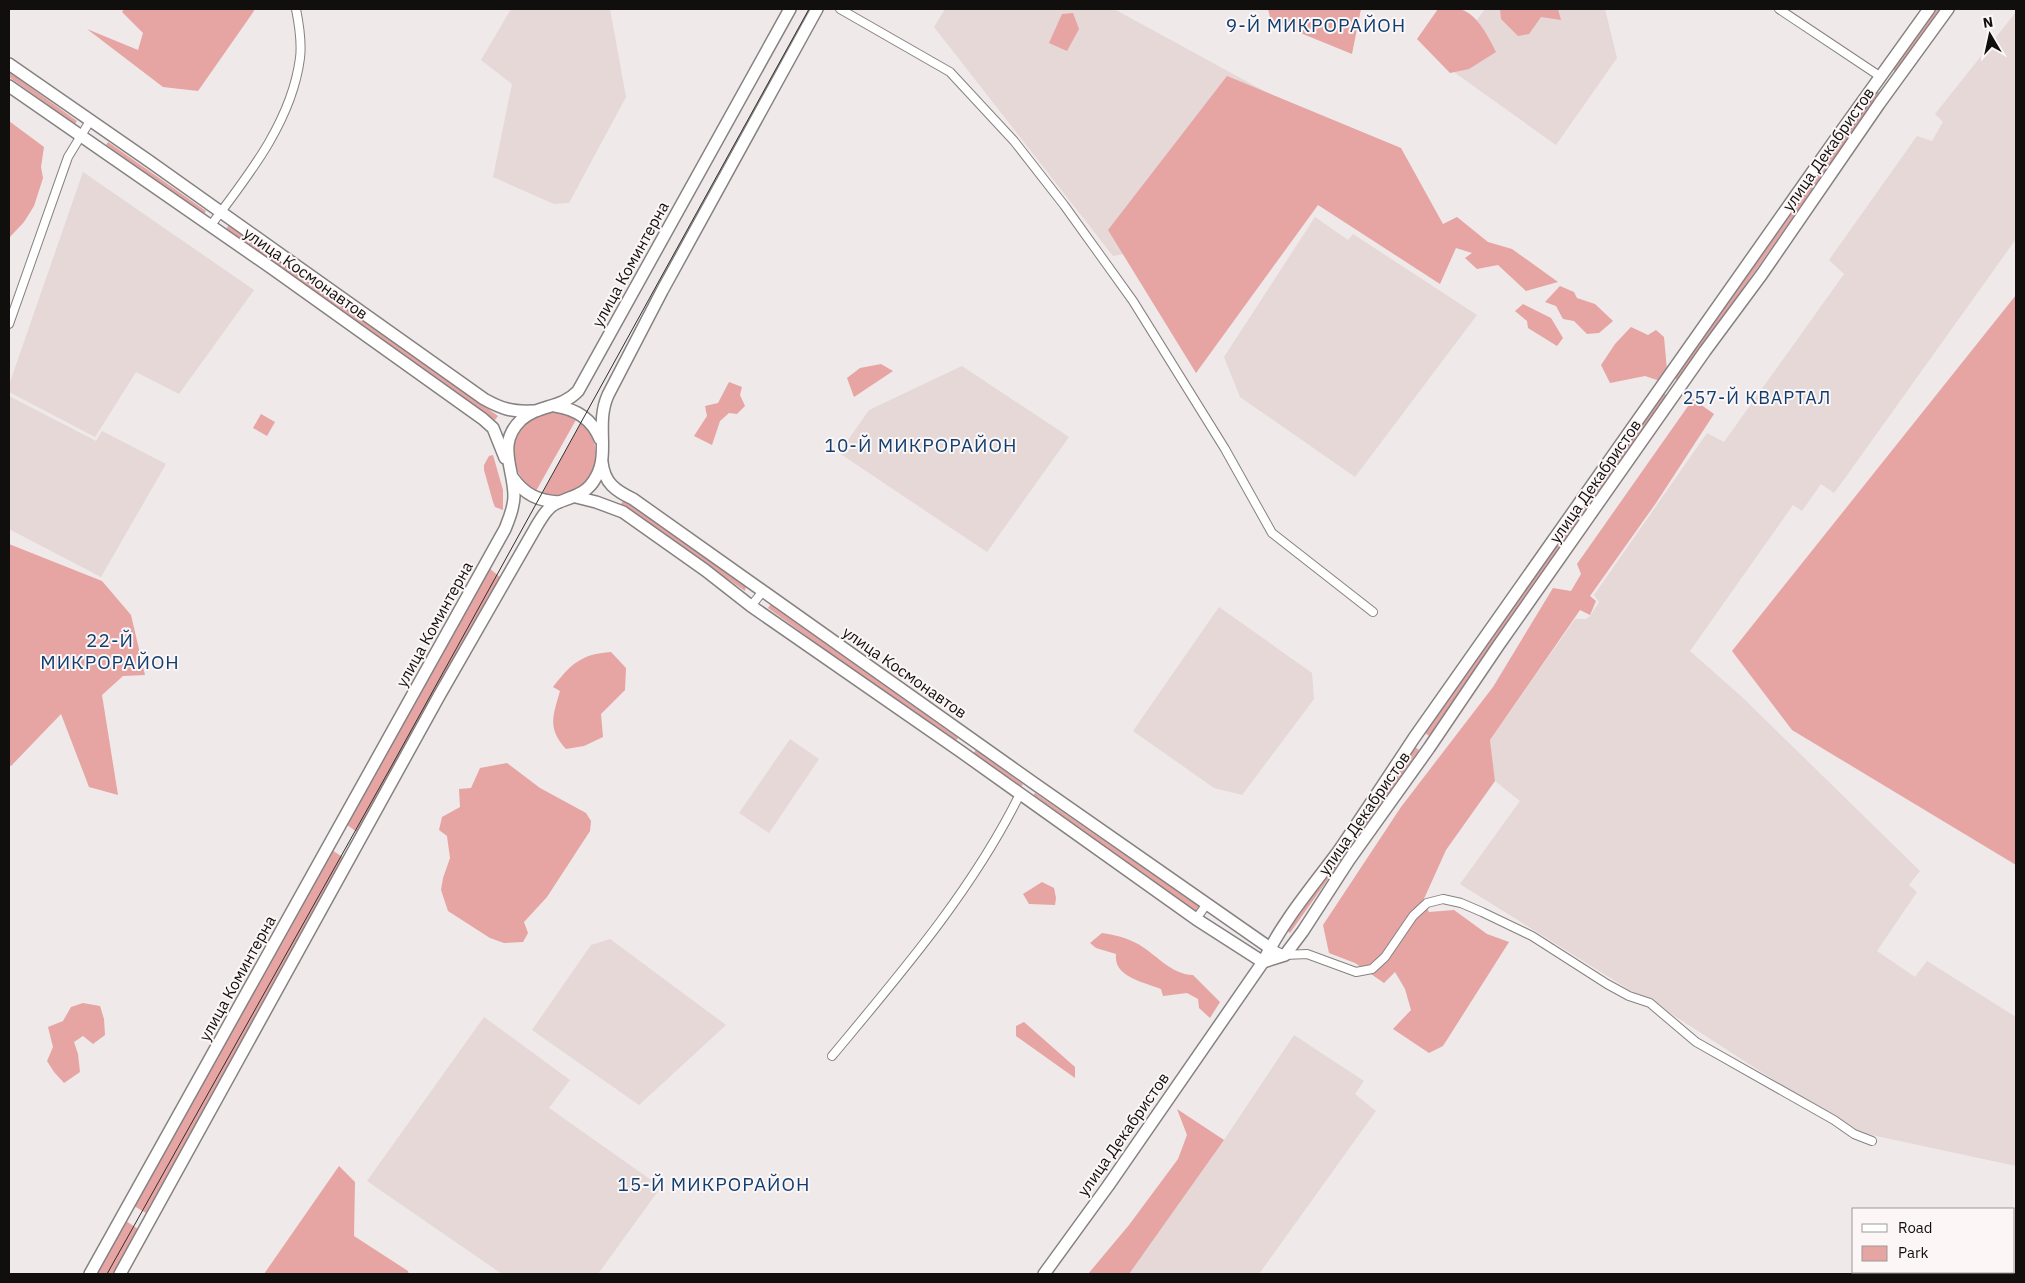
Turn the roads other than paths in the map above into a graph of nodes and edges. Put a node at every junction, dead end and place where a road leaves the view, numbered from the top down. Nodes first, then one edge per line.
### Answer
1 (296, 9) edge
2 (790, 9) edge
3 (818, 9) edge
4 (840, 9) edge
5 (1779, 9) edge
6 (1929, 9) edge
7 (1948, 9) edge
8 (9, 64) edge
9 (1881, 77) junction
10 (9, 86) edge
11 (90, 121) junction
12 (81, 136) junction
13 (221, 212) junction
14 (211, 225) junction
15 (9, 324) edge
16 (1665, 382) junction
17 (1677, 391) junction
18 (555, 406) junction
19 (535, 411) junction
20 (602, 452) junction
21 (508, 467) junction
22 (576, 497) junction
23 (559, 502) junction
24 (762, 591) junction
25 (751, 606) junction
26 (1373, 612) dead end
27 (1414, 738) junction
28 (1429, 748) junction
29 (1020, 794) junction
30 (1206, 905) junction
31 (1196, 919) junction
32 (1270, 948) junction
33 (1285, 955) junction
34 (1263, 962) junction
35 (832, 1056) dead end
36 (1872, 1141) dead end
37 (90, 1274) edge
38 (120, 1274) edge
39 (1044, 1274) edge

1 - 13 street
2 - 18 street, улица Коминтерна
3 - 20 street
4 - 26 street
5 - 9 street
6 - 9 street, улица Декабристов
7 - 17 street, улица Декабристов
8 - 11 street, улица Космонавтов
9 - 16 street, улица Декабристов
10 - 12 street, улица Космонавтов
11 - 12 street
11 - 13 street, улица Космонавтов
12 - 14 street, улица Космонавтов
12 - 15 street
13 - 14 street
13 - 19 street, улица Космонавтов
14 - 21 street, улица Космонавтов
16 - 17 street
16 - 27 street, улица Декабристов
17 - 28 street, улица Декабристов
18 - 19 street, улица Коминтерна
18 - 20 street, улица Космонавтов
19 - 21 street, улица Коминтерна
20 - 22 street
20 - 24 street, улица Космонавтов
21 - 23 street, улица Космонавтов
21 - 37 street, улица Коминтерна
22 - 23 street
22 - 25 street, улица Космонавтов
23 - 38 street
24 - 25 street
24 - 30 street, улица Космонавтов
25 - 29 street, улица Космонавтов
27 - 28 street
27 - 32 street, улица Декабристов
28 - 33 street, улица Декабристов
29 - 31 street, улица Космонавтов
29 - 35 street
30 - 31 street
30 - 32 street, улица Космонавтов
31 - 34 street, улица Космонавтов
32 - 33 street
32 - 34 street, улица Декабристов
33 - 34 street
33 - 36 street
34 - 39 street, улица Декабристов

